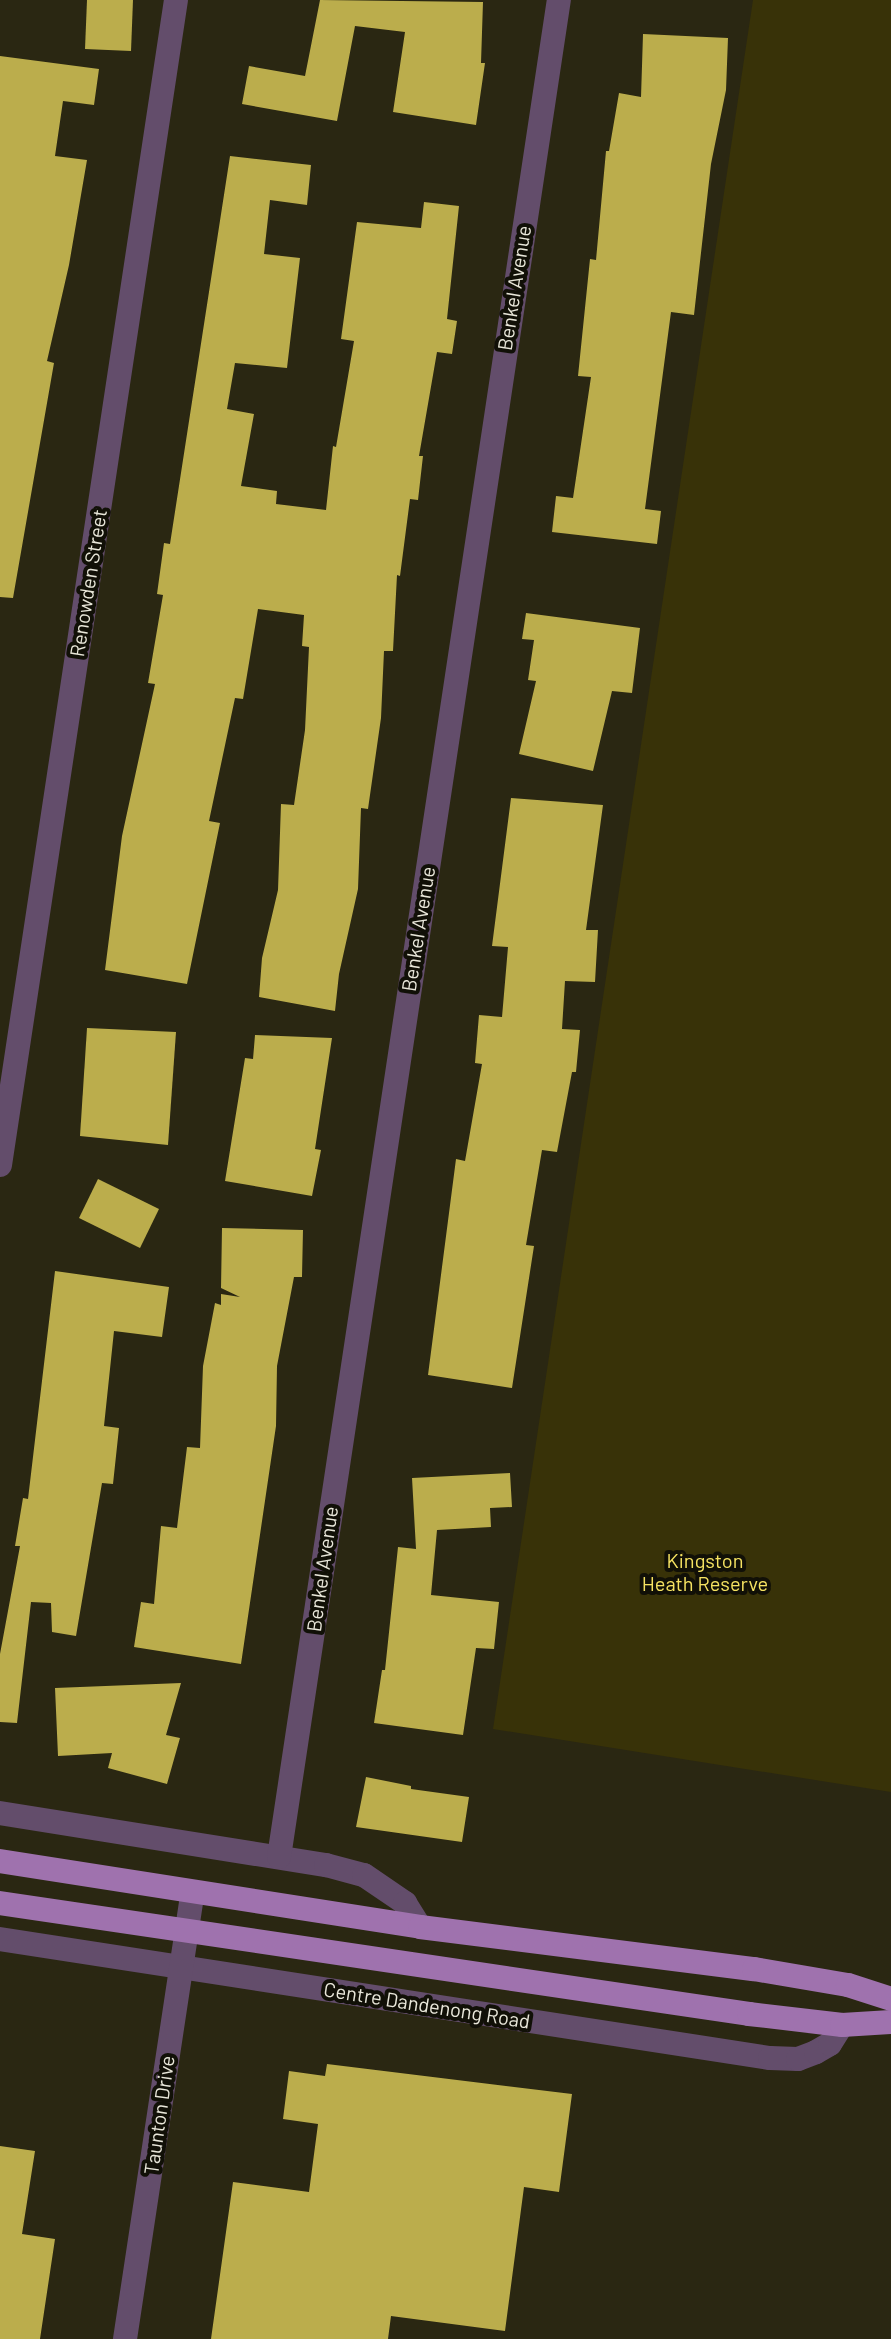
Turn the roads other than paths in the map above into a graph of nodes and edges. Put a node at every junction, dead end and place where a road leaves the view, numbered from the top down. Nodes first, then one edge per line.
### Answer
1 (176, 0) edge
2 (559, 0) edge
3 (0, 1165) edge
4 (0, 1813) edge
5 (279, 1857) junction
6 (0, 1861) edge
7 (193, 1892) junction
8 (0, 1903) edge
9 (420, 1927) junction
10 (186, 1931) junction
11 (0, 1939) edge
12 (181, 1967) junction
13 (891, 1999) edge
14 (891, 2022) edge
15 (842, 2025) junction
16 (125, 2339) edge

1 - 3 street, Renowden Street
2 - 5 street, Benkel Avenue
4 - 5 street
5 - 9 street
6 - 7 main road
7 - 9 main road
7 - 10 street, Taunton Drive
8 - 10 main road, Centre Dandenong Road
9 - 13 main road
10 - 12 street, Taunton Drive
10 - 15 main road, Centre Dandenong Road
11 - 12 street, Centre Dandenong Road
12 - 15 street, Centre Dandenong Road
12 - 16 street, Taunton Drive
14 - 15 main road, Centre Dandenong Road

